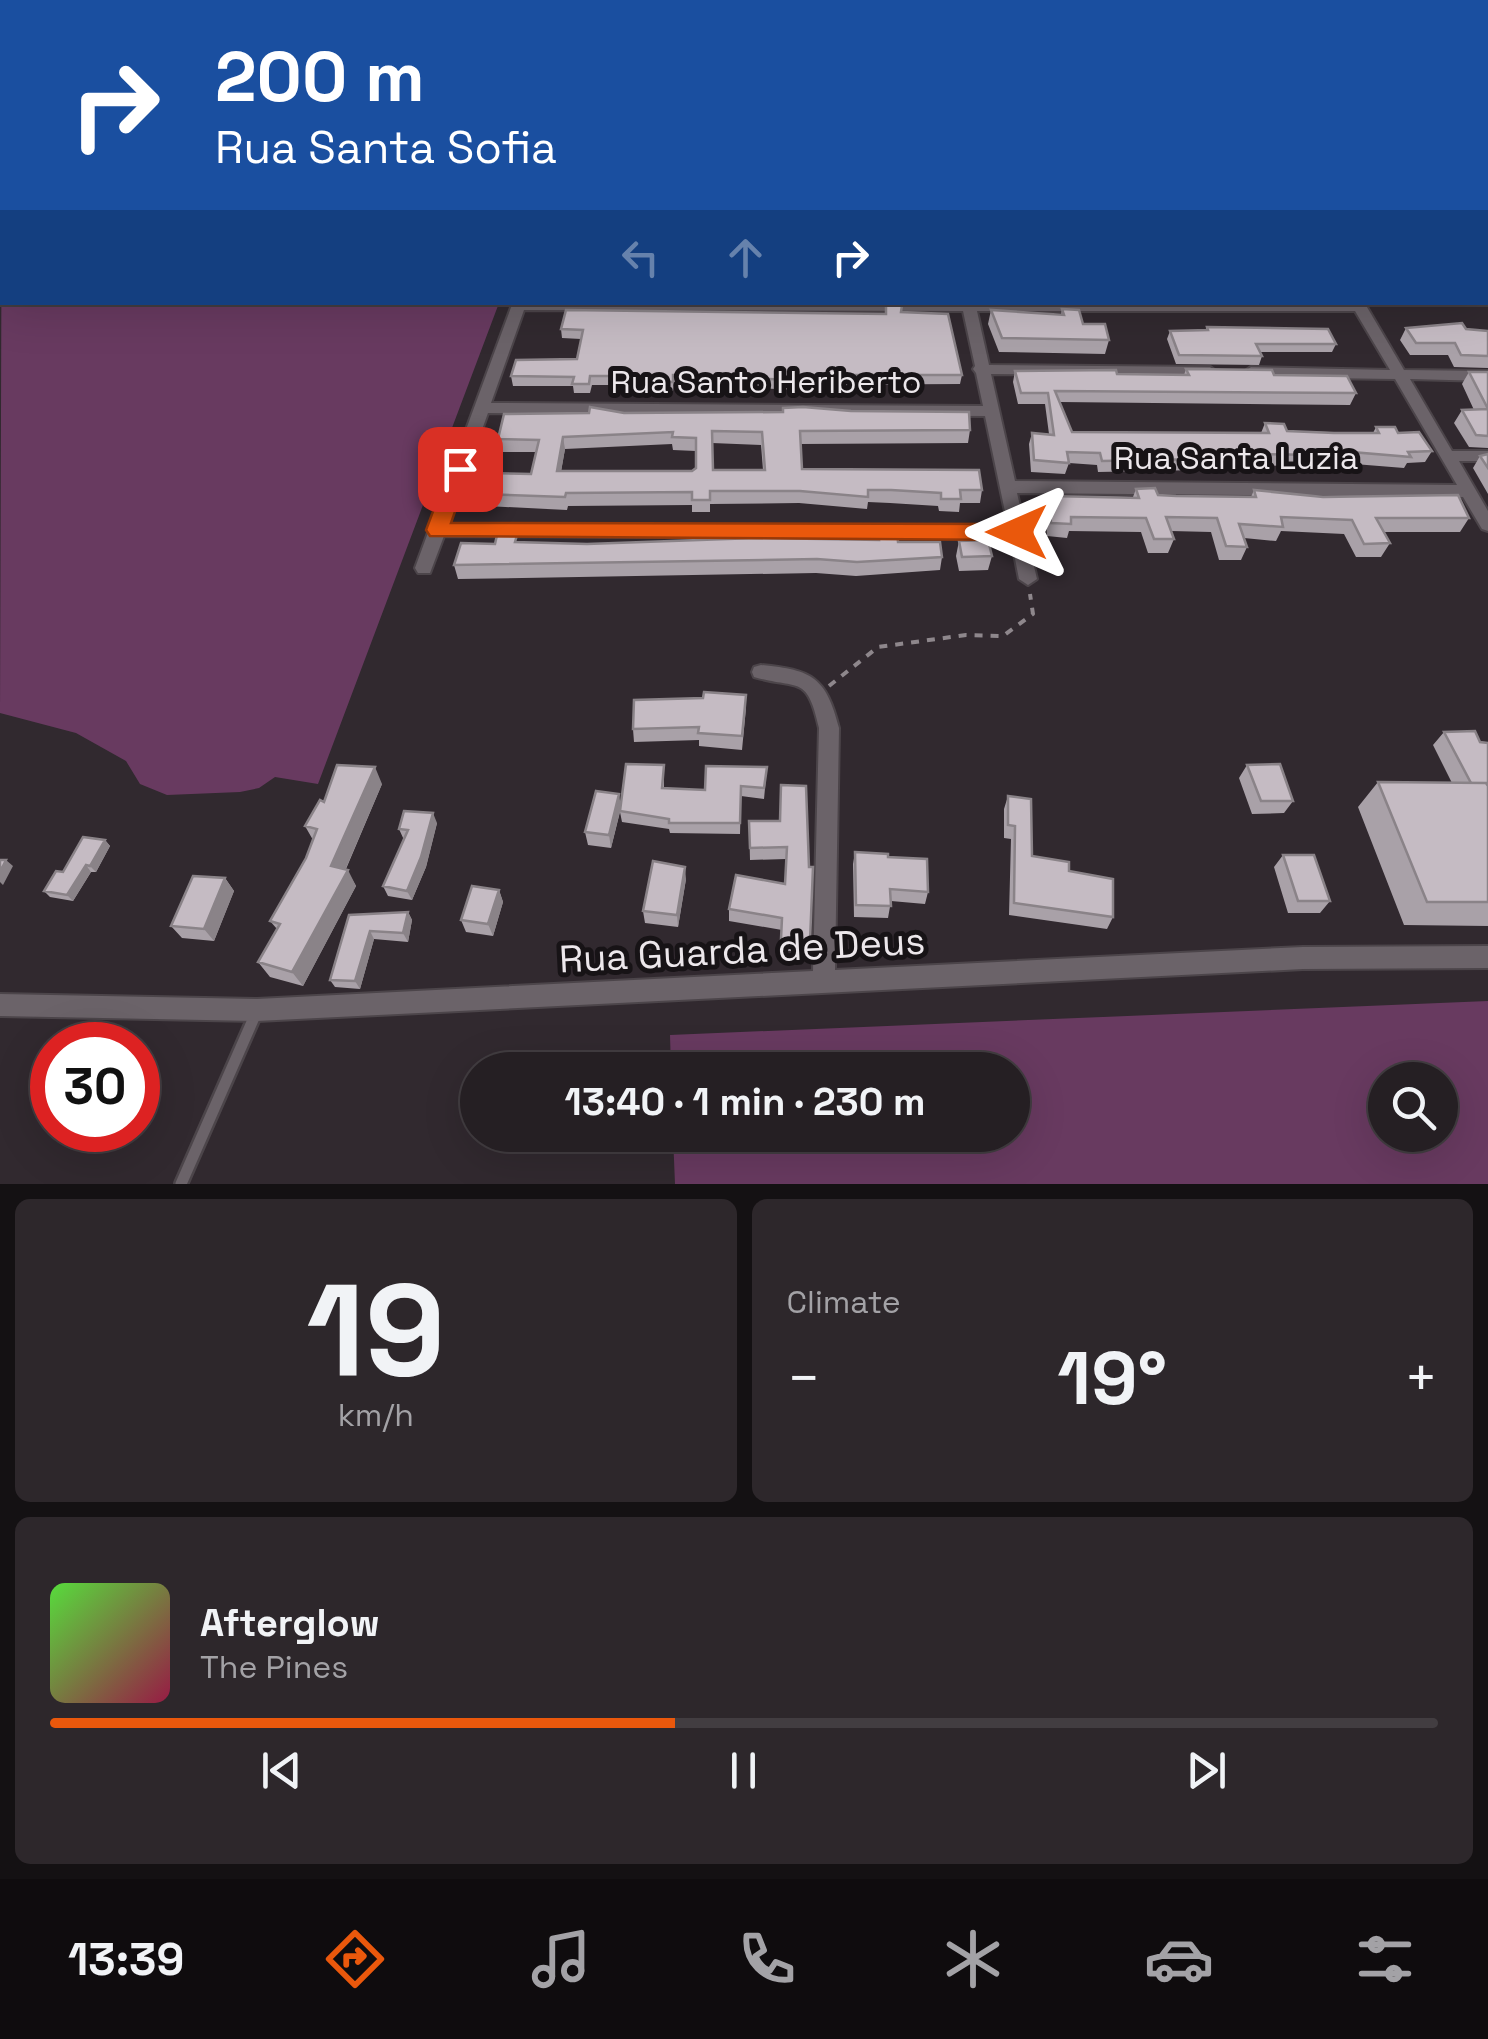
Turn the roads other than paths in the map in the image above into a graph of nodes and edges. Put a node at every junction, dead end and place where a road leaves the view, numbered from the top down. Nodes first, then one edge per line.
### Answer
1 (519, 305) edge
2 (968, 305) edge
3 (1358, 305) edge
4 (980, 369) junction
5 (1218, 372) edge
6 (1238, 372) edge
7 (1398, 374) junction
8 (1488, 376) edge
9 (482, 408) junction
10 (989, 411) junction
11 (1445, 456) junction
12 (1488, 456) edge
13 (1006, 487) junction
14 (1466, 491) junction
15 (1488, 525) edge
16 (437, 530) junction
17 (1017, 532) junction
18 (424, 568) dead end
19 (1028, 579) road end
20 (761, 672) dead end
21 (1488, 958) edge
22 (824, 981) junction
23 (0, 1005) edge
24 (257, 1010) junction
25 (181, 1184) edge

1 - 9 street
2 - 3 street
2 - 4 street
3 - 7 street
4 - 5 street
4 - 10 street
6 - 7 street
7 - 8 street
7 - 11 street
9 - 10 street, Rua Santo Heriberto
9 - 16 street
10 - 13 street
11 - 12 street
11 - 14 street
13 - 14 street, Rua Santa Luzia
13 - 17 street
14 - 15 street
16 - 17 street
16 - 18 street
17 - 19 street
20 - 22 street
21 - 22 street, Rua Guarda de Deus
22 - 24 street, Rua Guarda de Deus
23 - 24 street, Rua Guarda de Deus
24 - 25 lane

